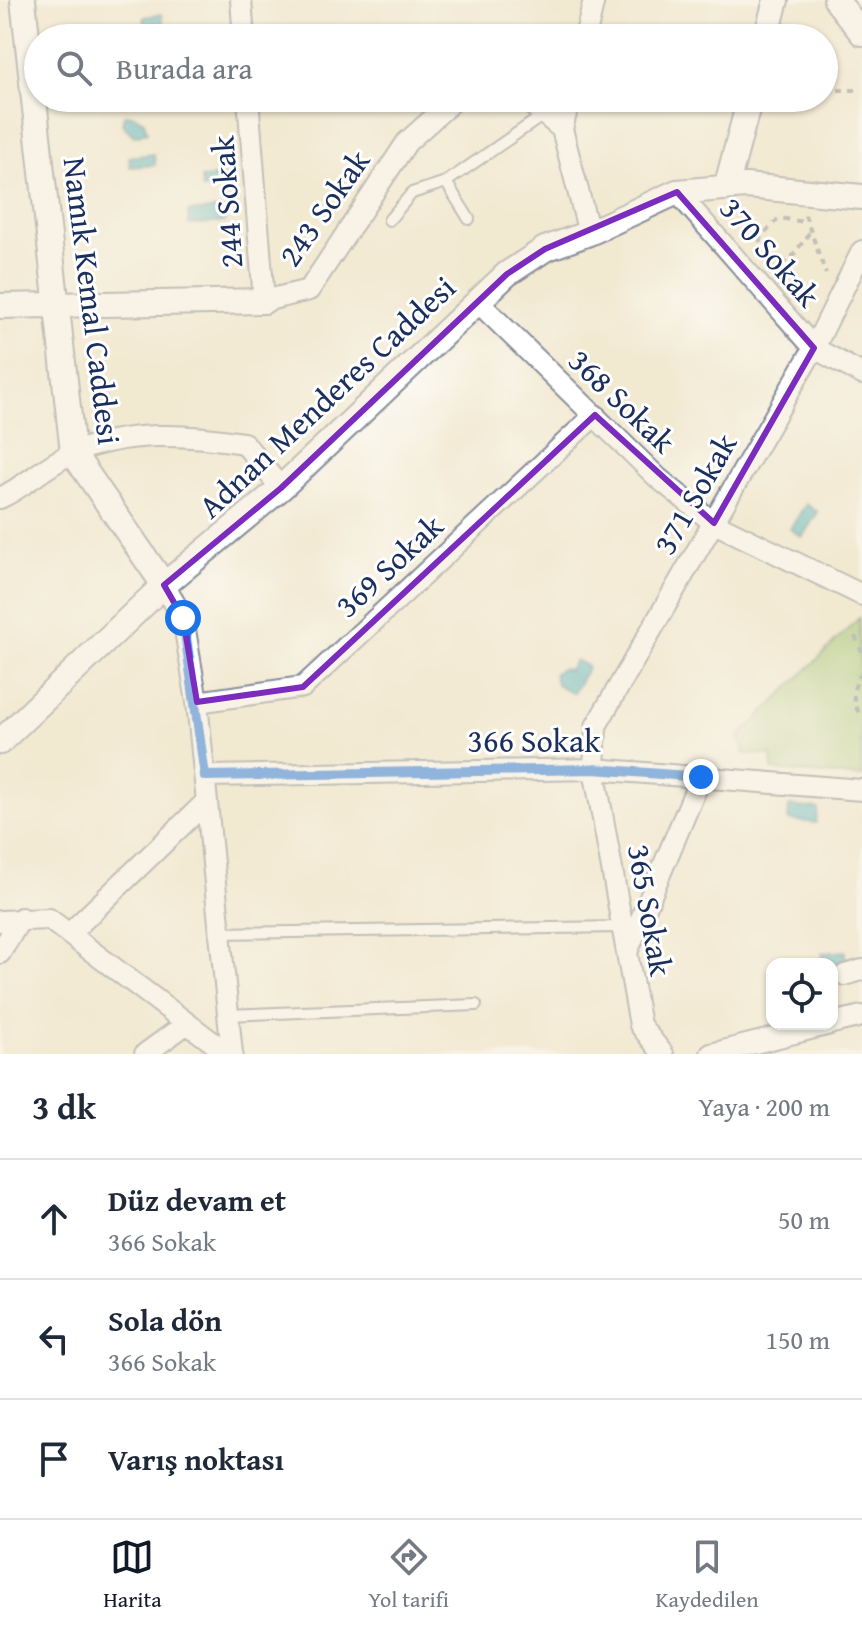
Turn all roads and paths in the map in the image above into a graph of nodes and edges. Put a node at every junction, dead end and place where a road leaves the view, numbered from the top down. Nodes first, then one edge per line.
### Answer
1 (23, 0) edge
2 (241, 0) edge
3 (594, 0) edge
4 (776, 0) edge
5 (834, 2) edge
6 (26, 24) edge
7 (243, 24) edge
8 (588, 24) edge
9 (770, 24) edge
10 (862, 33) edge
11 (838, 90) edge
12 (862, 90) edge
13 (35, 112) edge
14 (249, 112) edge
15 (440, 112) edge
16 (542, 112) edge
17 (566, 112) edge
18 (748, 112) edge
19 (545, 114) junction
20 (562, 129) junction
21 (446, 182) junction
22 (736, 187) junction
23 (803, 191) junction
24 (677, 192) junction
25 (862, 197) edge
26 (469, 219) dead end
27 (389, 220) dead end
28 (805, 222) junction
29 (589, 233) junction
30 (809, 233) junction
31 (862, 251) edge
32 (768, 274) junction
33 (775, 282) dead end
34 (825, 282) dead end
35 (264, 301) junction
36 (478, 302) junction
37 (0, 306) edge
38 (56, 307) junction
39 (814, 348) junction
40 (862, 374) edge
41 (595, 415) junction
42 (73, 453) junction
43 (281, 488) junction
44 (0, 498) edge
45 (714, 523) junction
46 (164, 585) junction
47 (862, 595) edge
48 (855, 636) dead end
49 (862, 652) edge
50 (862, 673) edge
51 (197, 702) junction
52 (862, 717) edge
53 (0, 742) edge
54 (594, 769) junction
55 (205, 776) junction
56 (701, 777) junction
57 (862, 790) edge
58 (207, 801) junction
59 (21, 918) junction
60 (0, 921) edge
61 (623, 927) junction
62 (220, 933) junction
63 (69, 934) junction
64 (627, 952) junction
65 (0, 953) edge
66 (476, 1005) dead end
67 (228, 1015) junction
68 (862, 1016) edge
69 (838, 1022) edge
70 (186, 1024) junction
71 (807, 1030) edge
72 (145, 1054) edge
73 (230, 1054) edge
74 (663, 1054) edge
75 (711, 1054) edge

1 - 6 street, Namık Kemal Caddesi
2 - 7 street
3 - 8 street
4 - 9 street
5 - 10 street
11 - 12 path
13 - 38 street, Namık Kemal Caddesi
14 - 35 street, 244 Sokak
15 - 35 street, 243 Sokak
16 - 19 street
17 - 20 street
18 - 22 street
19 - 20 street
19 - 21 lane
20 - 29 street
21 - 26 lane
21 - 27 lane
22 - 23 street, Adnan Menderes Caddesi
22 - 24 street, Adnan Menderes Caddesi
23 - 25 street, Adnan Menderes Caddesi
23 - 28 path
24 - 29 street, Adnan Menderes Caddesi
24 - 39 street, 370 Sokak
28 - 30 path
28 - 32 path
29 - 36 street, Adnan Menderes Caddesi
30 - 32 path
30 - 34 path
31 - 39 street, 371 Sokak
32 - 33 path
35 - 38 street
36 - 41 street, 368 Sokak
36 - 43 street, Adnan Menderes Caddesi
37 - 38 street
38 - 42 street, Namık Kemal Caddesi
39 - 40 street, 370 Sokak
39 - 45 street, 371 Sokak
41 - 45 street, 368 Sokak
41 - 51 street, 369 Sokak
42 - 43 street
42 - 44 street
42 - 46 street, Namık Kemal Caddesi
43 - 46 street, Adnan Menderes Caddesi
45 - 47 street, 368 Sokak
45 - 54 street, 371 Sokak
46 - 51 street
46 - 53 street, Adnan Menderes Caddesi
48 - 49 path
50 - 52 path
51 - 55 street
54 - 55 street, 366 Sokak
54 - 56 street, 366 Sokak
54 - 61 street, 365 Sokak
55 - 58 street
56 - 57 street, 366 Sokak
56 - 64 street
58 - 62 street
58 - 63 street
59 - 60 street
59 - 63 street
59 - 65 street
61 - 62 lane
61 - 64 street, 365 Sokak
62 - 67 street
63 - 70 street
64 - 74 street, 365 Sokak
66 - 67 lane
67 - 73 street
68 - 69 street
70 - 72 street
70 - 73 street
71 - 75 street

